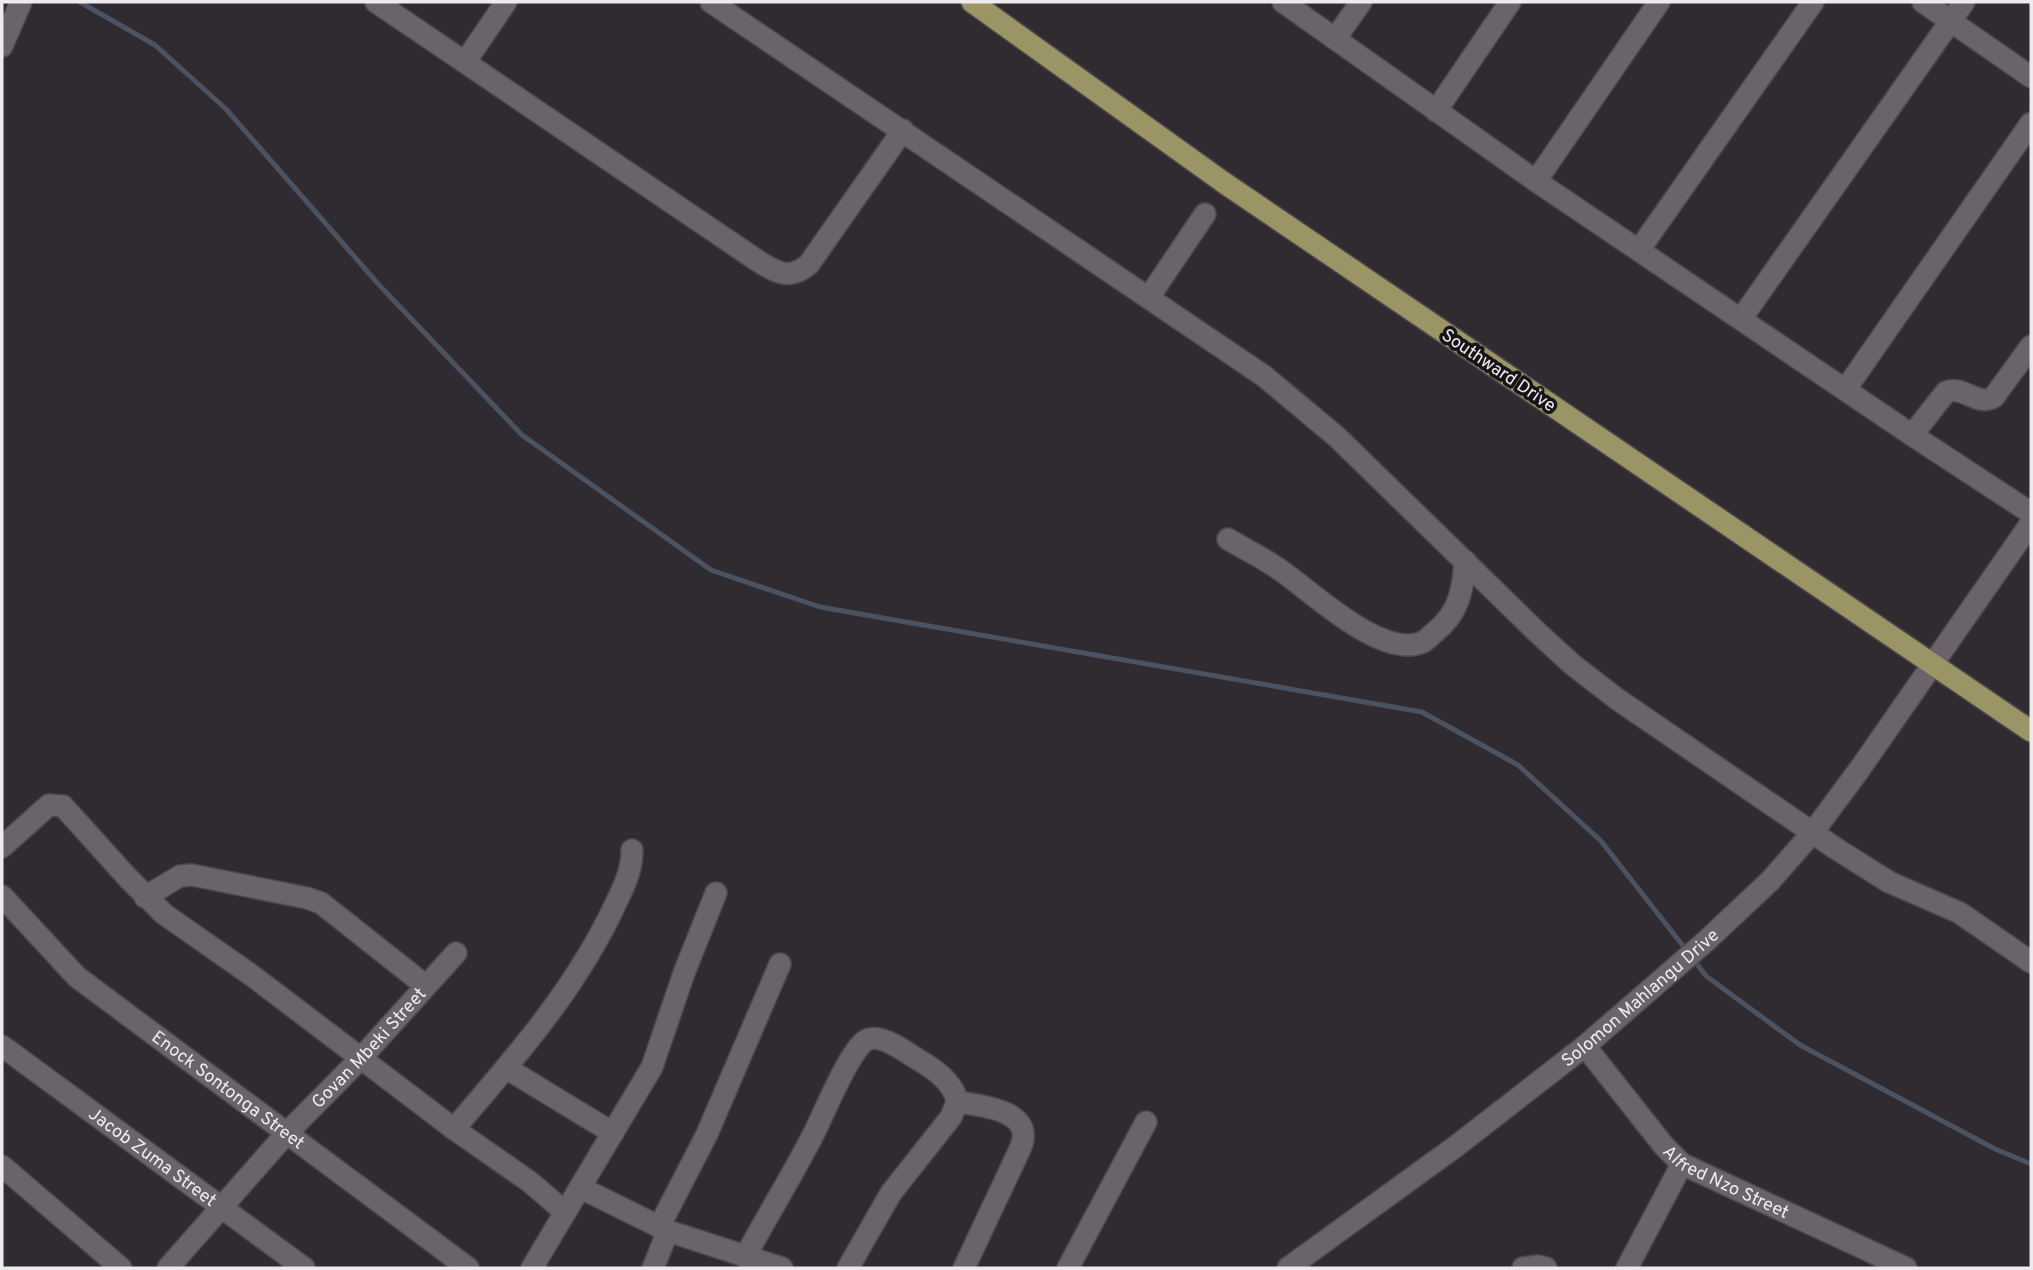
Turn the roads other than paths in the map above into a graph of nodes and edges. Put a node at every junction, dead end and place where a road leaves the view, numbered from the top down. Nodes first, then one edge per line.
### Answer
1 (21, 2) edge
2 (376, 2) edge
3 (506, 2) edge
4 (974, 2) edge
5 (1283, 2) edge
6 (1360, 2) edge
7 (1510, 2) edge
8 (1659, 2) edge
9 (1813, 2) edge
10 (1923, 2) edge
11 (1964, 2) edge
12 (715, 3) edge
13 (1951, 21) junction
14 (1335, 39) junction
15 (2, 46) edge
16 (465, 62) junction
17 (2031, 77) edge
18 (1436, 111) junction
19 (2031, 124) edge
20 (903, 130) junction
21 (1536, 181) junction
22 (1205, 214) dead end
23 (1639, 250) junction
24 (1149, 297) junction
25 (1741, 319) junction
26 (2031, 346) edge
27 (1845, 390) junction
28 (1912, 435) junction
29 (2031, 513) edge
30 (2031, 523) edge
31 (1228, 539) dead end
32 (1465, 561) junction
33 (1932, 664) junction
34 (2031, 732) edge
35 (1813, 832) junction
36 (2, 848) edge
37 (632, 850) dead end
38 (716, 893) dead end
39 (2, 896) edge
40 (145, 897) junction
41 (456, 953) dead end
42 (2031, 962) edge
43 (780, 964) dead end
44 (426, 986) junction
45 (2, 1046) edge
46 (1585, 1046) junction
47 (361, 1058) junction
48 (506, 1068) junction
49 (957, 1102) junction
50 (1146, 1122) dead end
51 (454, 1129) junction
52 (613, 1133) junction
53 (286, 1134) junction
54 (1682, 1164) junction
55 (2, 1166) edge
56 (582, 1188) junction
57 (222, 1209) junction
58 (565, 1212) junction
59 (664, 1229) junction
60 (745, 1257) junction
61 (1866, 1259) edge
62 (121, 1268) edge
63 (168, 1268) edge
64 (304, 1268) edge
65 (468, 1268) edge
66 (532, 1268) edge
67 (653, 1268) edge
68 (782, 1268) edge
69 (848, 1268) edge
70 (964, 1268) edge
71 (1068, 1268) edge
72 (1288, 1268) edge
73 (1523, 1268) edge
74 (1546, 1268) edge
75 (1627, 1268) edge
76 (1906, 1268) edge

1 - 15 street
2 - 16 street
3 - 16 street
4 - 33 main road, Southward Drive
5 - 14 street
6 - 14 street
7 - 18 street
8 - 21 street
9 - 23 street
10 - 13 street
11 - 13 street
12 - 20 street
13 - 17 street
13 - 25 street
14 - 18 street
16 - 20 street
18 - 21 street
19 - 27 street
20 - 24 street
21 - 23 street
22 - 24 street
23 - 25 street
24 - 32 street
25 - 27 street
26 - 28 street
27 - 28 street
28 - 29 street
30 - 33 street, Solomon Mahlangu Drive
31 - 32 street
32 - 35 street
33 - 34 main road, Southward Drive
33 - 35 street, Solomon Mahlangu Drive
35 - 42 street
35 - 46 street, Solomon Mahlangu Drive
36 - 40 street
37 - 48 street
38 - 52 street
39 - 53 street, Enock Sontonga Street
40 - 44 street
40 - 47 street
41 - 44 street, Govan Mbeki Street
43 - 59 street
44 - 47 street, Govan Mbeki Street
45 - 57 street, Jacob Zuma Street
46 - 54 street, Alfred Nzo Street
46 - 72 street, Solomon Mahlangu Drive
47 - 51 street
47 - 53 street, Govan Mbeki Street
48 - 51 street
48 - 52 street
49 - 60 street
49 - 69 street
49 - 70 street
50 - 71 street
51 - 58 street
52 - 56 street
53 - 57 street, Govan Mbeki Street
53 - 65 street, Enock Sontonga Street
54 - 61 street, Alfred Nzo Street
54 - 75 street
55 - 62 street
56 - 58 street
56 - 59 street
57 - 63 street, Govan Mbeki Street
57 - 64 street, Jacob Zuma Street
58 - 66 street
59 - 60 street
59 - 67 street
60 - 68 street
61 - 76 street, Alfred Nzo Street
73 - 74 street

